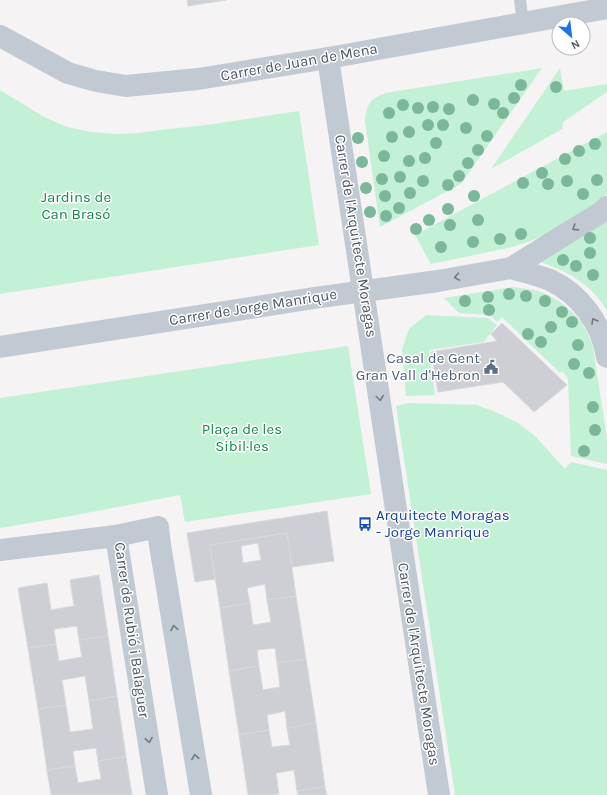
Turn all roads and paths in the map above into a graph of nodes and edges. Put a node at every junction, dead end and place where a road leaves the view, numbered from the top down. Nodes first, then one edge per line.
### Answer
1 (520, 0) edge
2 (607, 8) edge
3 (524, 23) junction
4 (0, 36) edge
5 (328, 58) junction
6 (607, 206) edge
7 (511, 268) junction
8 (364, 290) junction
9 (0, 347) edge
10 (607, 357) edge
11 (116, 536) junction
12 (0, 550) edge
13 (157, 795) edge
14 (201, 795) edge
15 (439, 795) edge

1 - 3 lane
2 - 3 street, Carrer de Juan de Mena
3 - 5 street, Carrer de Juan de Mena
4 - 5 street, Carrer de Juan de Mena
5 - 8 street, Carrer de l'Arquitecte Moragas
6 -> 7 street, Carrer de Jorge Manrique
7 -> 8 street, Carrer de Jorge Manrique
10 -> 7 street
8 - 9 street, Carrer de Jorge Manrique
8 -> 15 street, Carrer de l'Arquitecte Moragas
11 - 12 street
11 -> 13 street, Carrer de Rubió i Balaguer
14 -> 11 street, Carrer de Rubió i Balaguer

